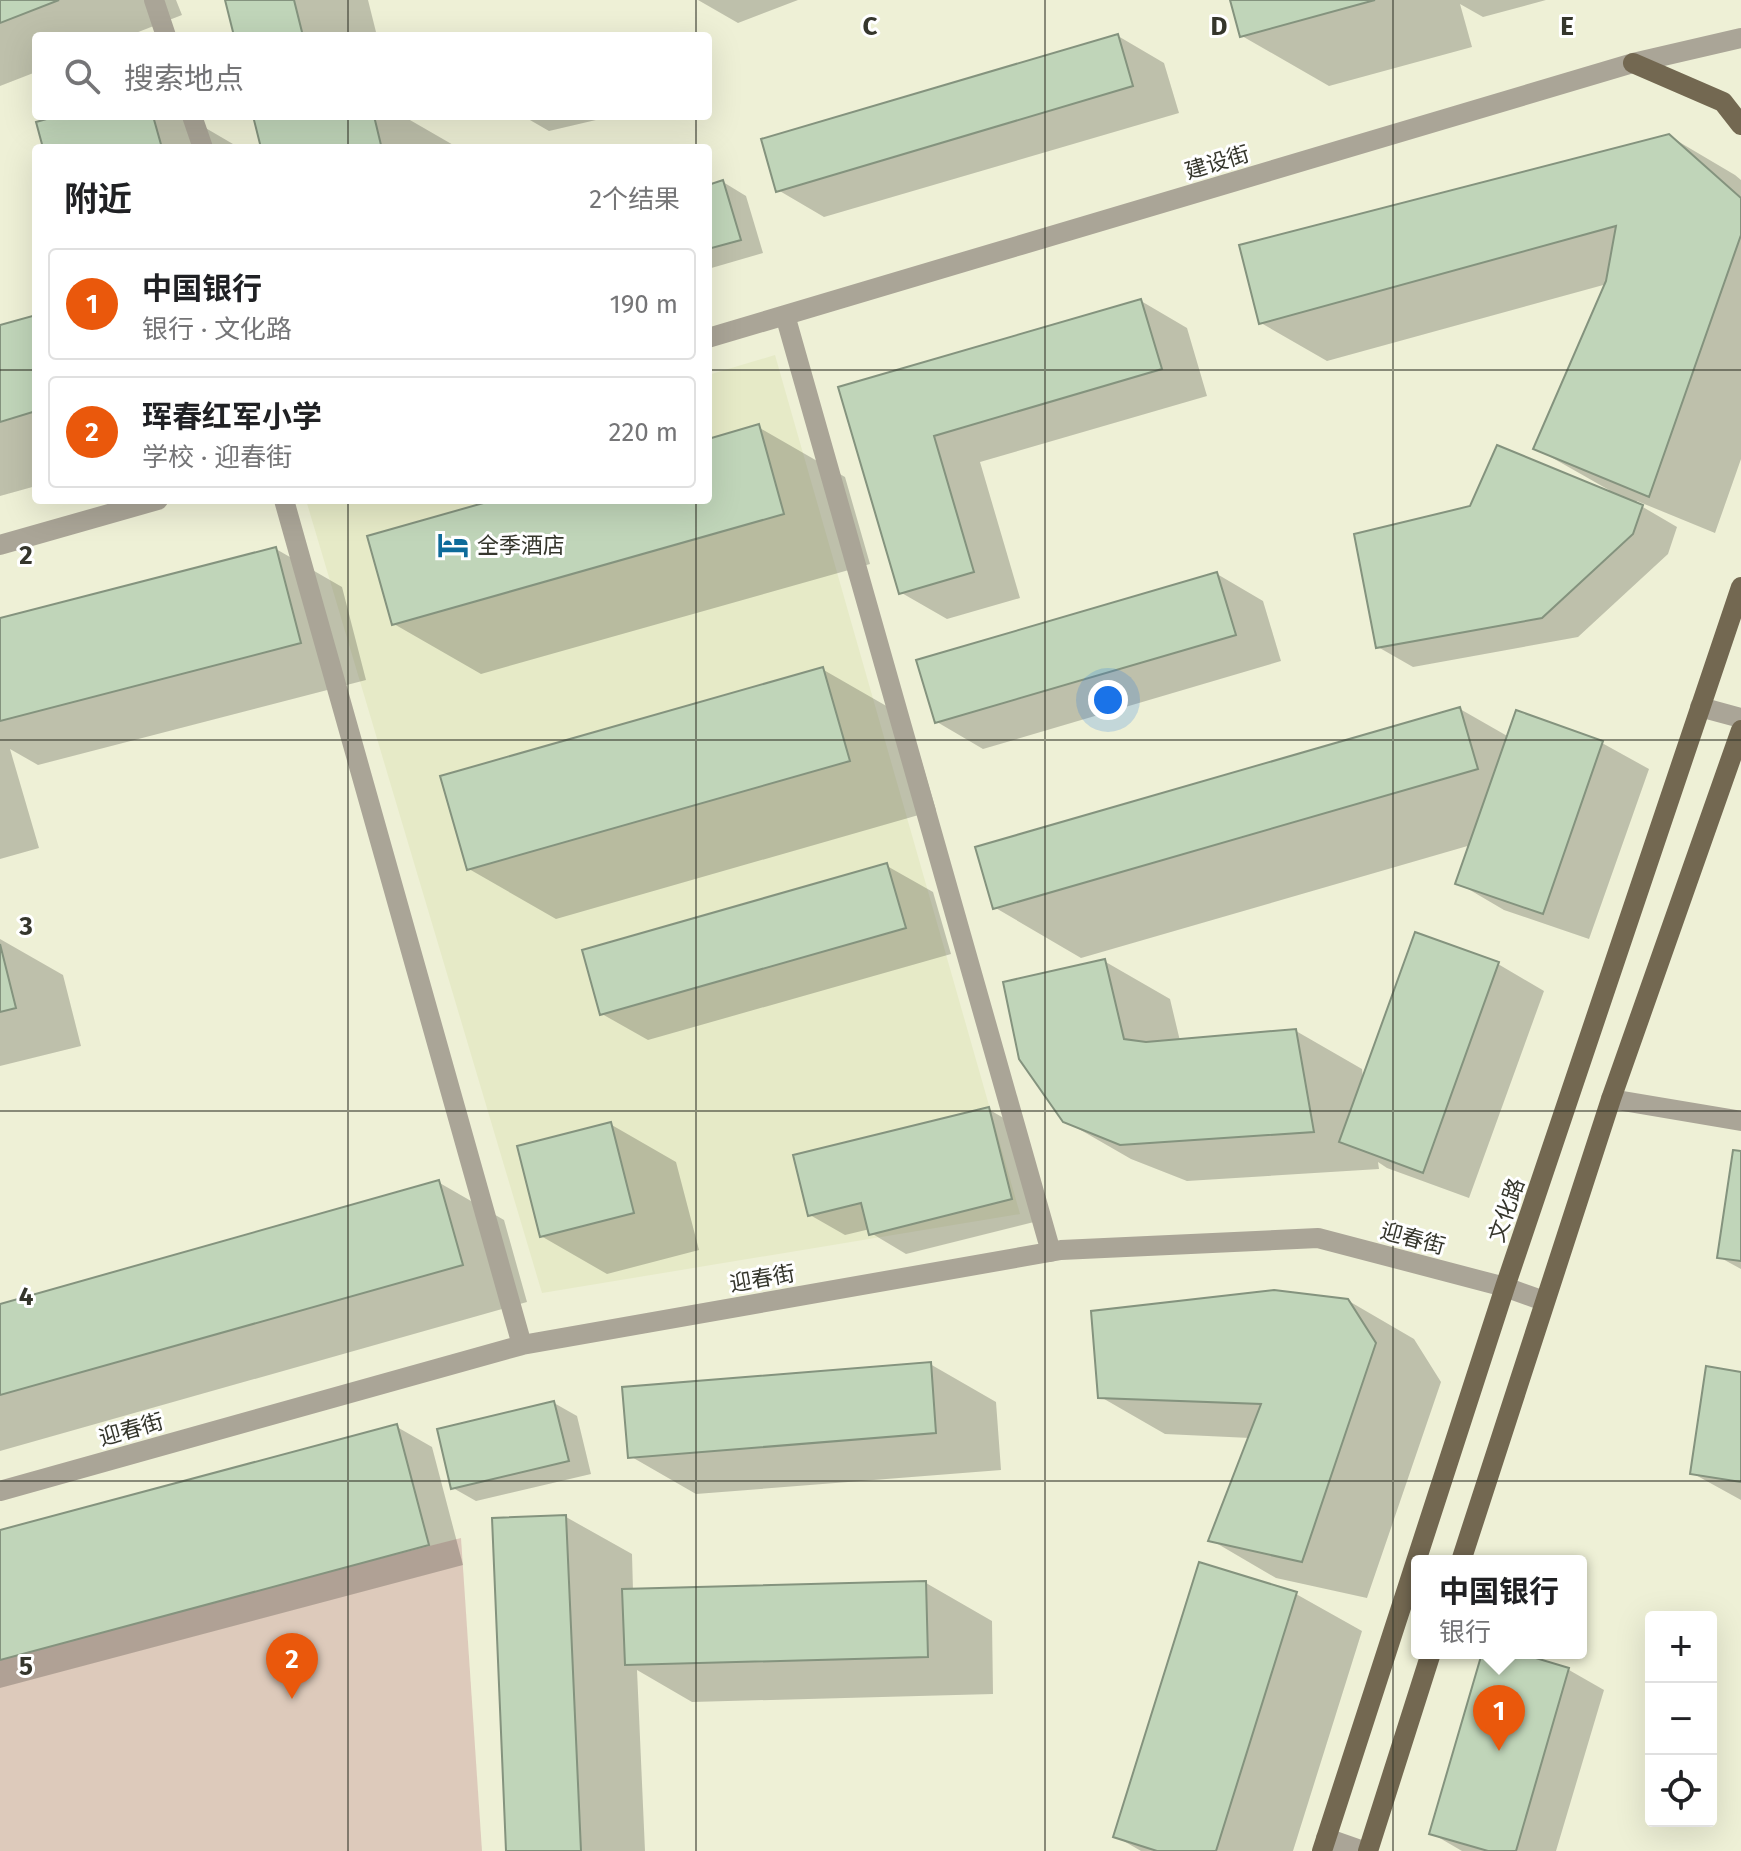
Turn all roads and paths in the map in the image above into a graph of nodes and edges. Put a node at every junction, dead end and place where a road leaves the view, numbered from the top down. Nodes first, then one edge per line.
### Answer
1 (154, 0) edge
2 (165, 32) edge
3 (1741, 38) edge
4 (1633, 63) junction
5 (193, 120) edge
6 (1741, 125) edge
7 (202, 144) edge
8 (785, 315) junction
9 (712, 337) edge
10 (144, 504) edge
11 (285, 504) edge
12 (0, 545) edge
13 (1741, 587) edge
14 (1700, 707) junction
15 (1741, 718) edge
16 (1741, 730) edge
17 (1611, 1099) junction
18 (1741, 1121) edge
19 (1051, 1252) junction
20 (1505, 1287) junction
21 (1544, 1301) junction
22 (522, 1345) junction
23 (0, 1491) edge
24 (1418, 1555) edge
25 (1463, 1555) edge
26 (1411, 1576) edge
27 (1429, 1659) edge
28 (1324, 1844) edge
29 (1366, 1851) edge

1 - 2 street
3 - 4 street, 建设街
4 - 6 main road
4 - 8 street, 建设街
5 - 7 street
8 - 9 street, 建设街
8 - 19 street
10 - 12 street
11 - 22 street
13 - 14 main road, 文化路
14 - 15 street
14 - 20 main road, 文化路
16 - 17 main road
17 - 18 street
17 - 21 main road
19 - 20 street, 迎春街
19 - 22 street, 迎春街
20 - 21 street, 迎春街
20 - 24 main road, 文化路
21 - 25 main road
22 - 23 street, 迎春街
26 - 28 main road, 文化路
27 - 29 main road
28 - 29 street

